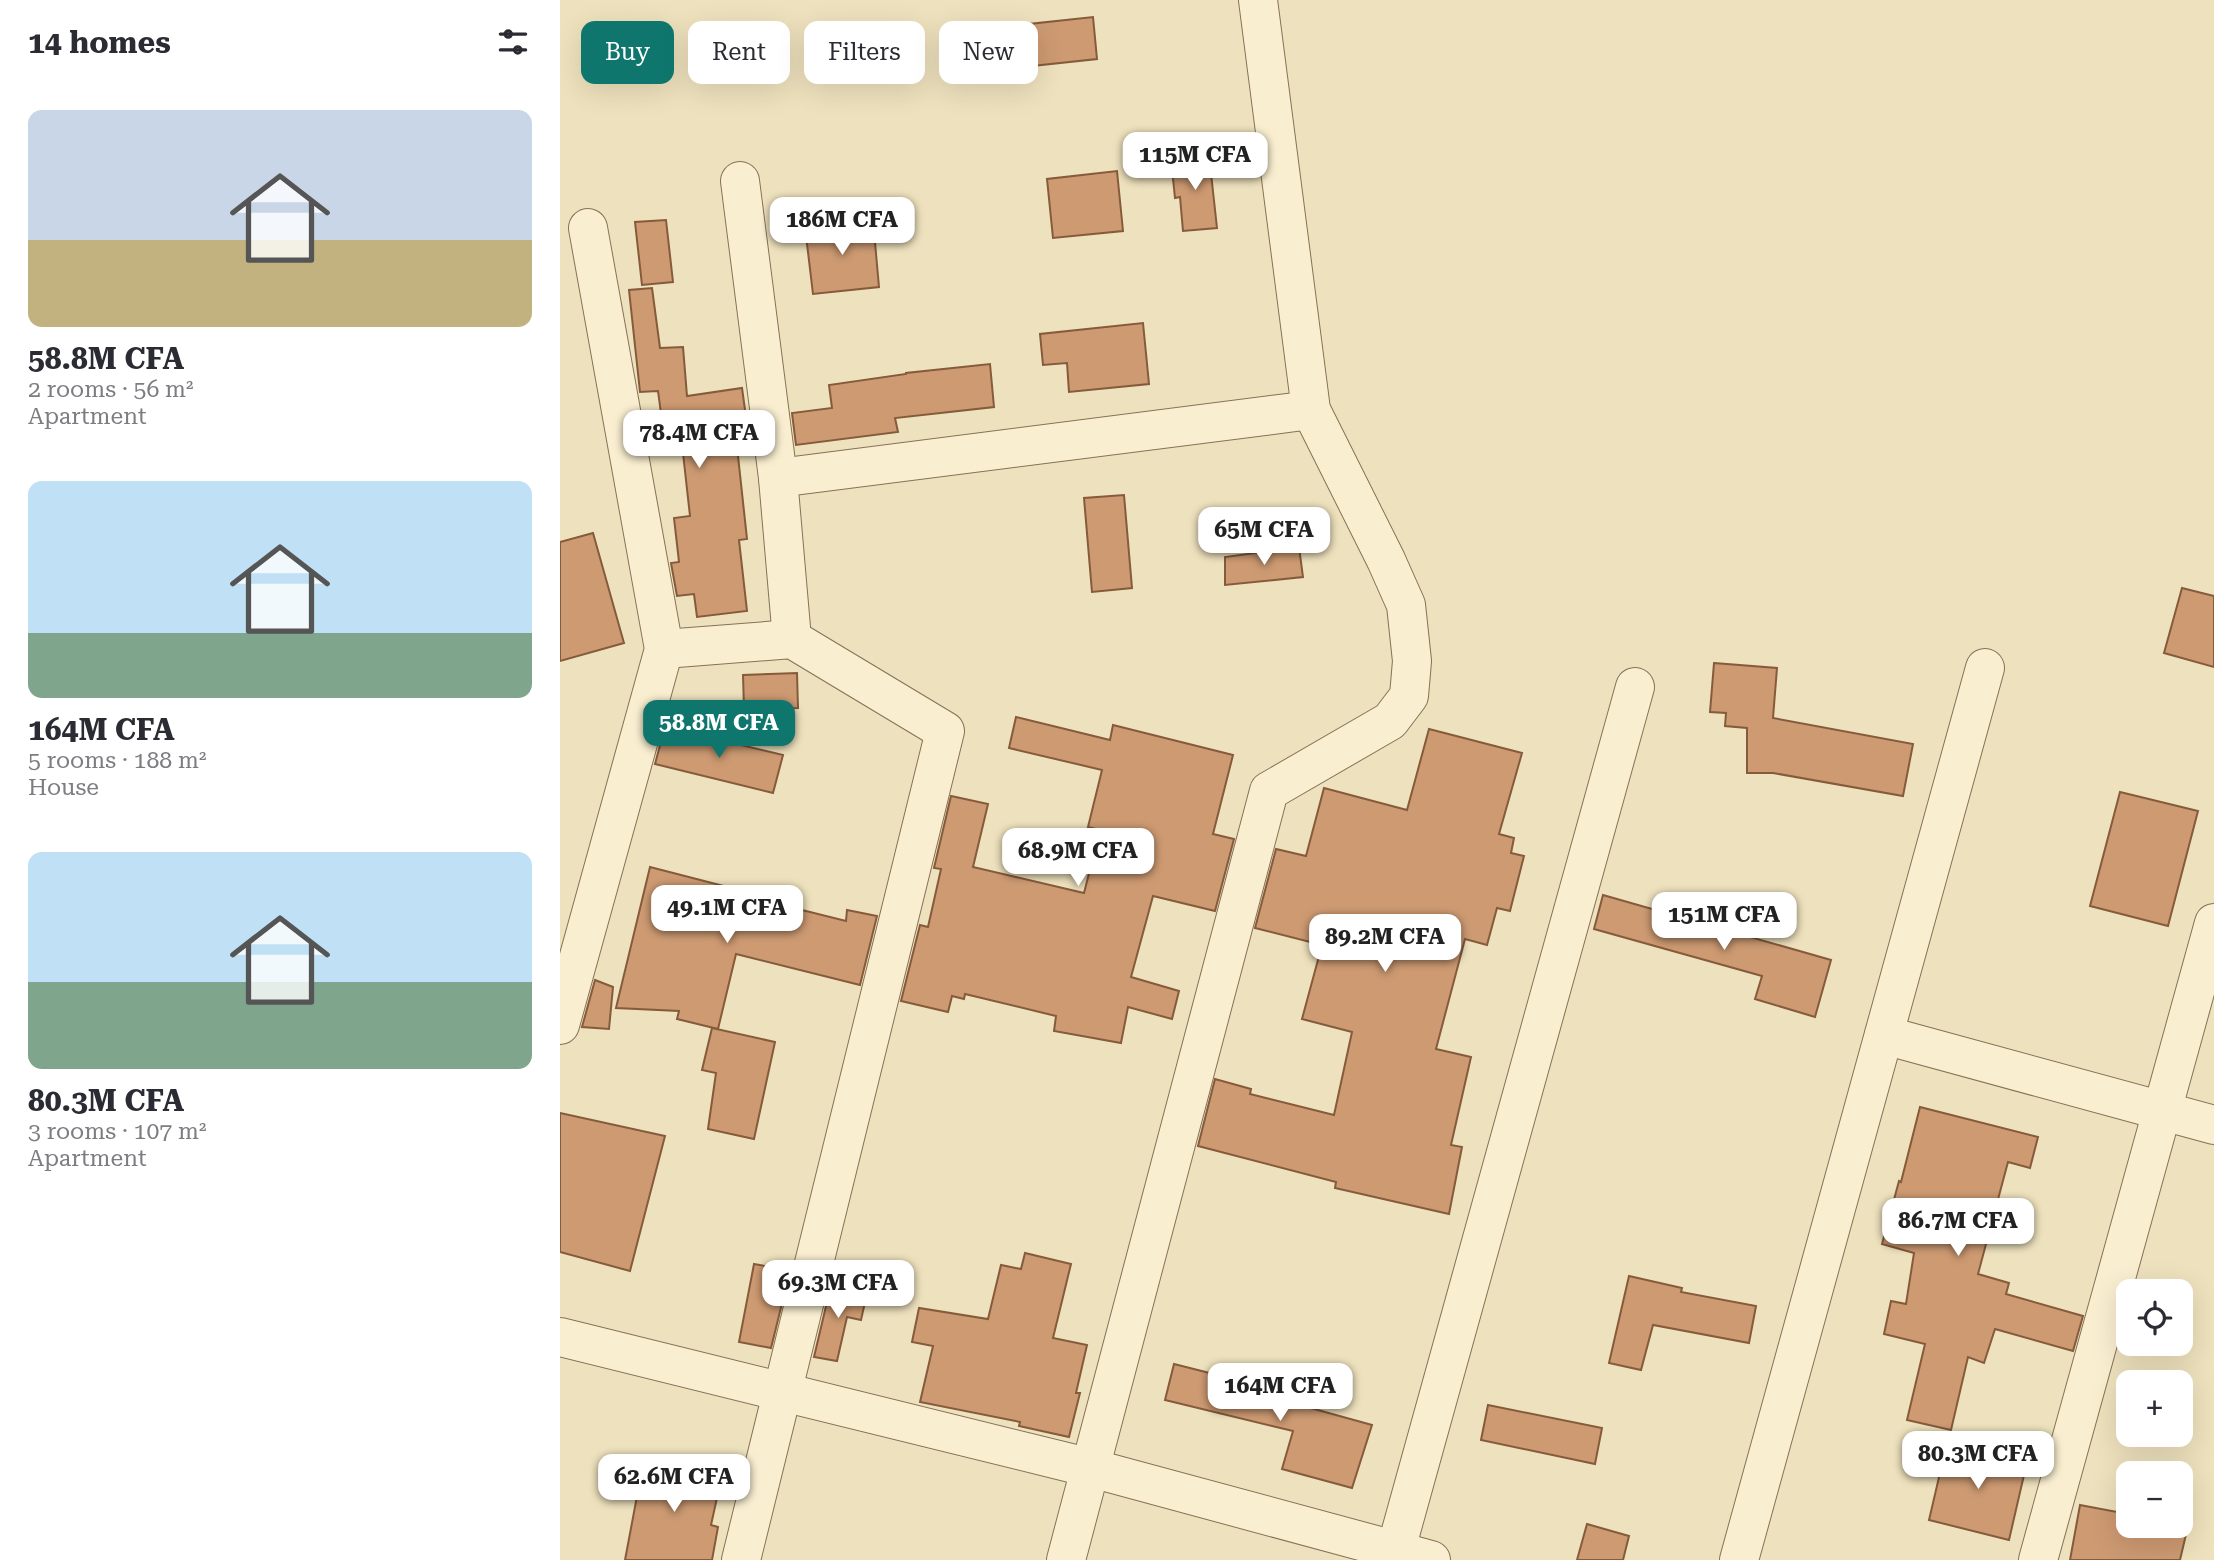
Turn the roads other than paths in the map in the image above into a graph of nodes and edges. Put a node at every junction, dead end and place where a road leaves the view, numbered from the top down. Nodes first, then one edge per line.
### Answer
1 (1258, 0) edge
2 (740, 181) dead end
3 (587, 228) dead end
4 (1311, 410) junction
5 (778, 478) junction
6 (792, 639) junction
7 (664, 649) junction
8 (1985, 668) dead end
9 (1635, 687) dead end
10 (2214, 923) edge
11 (560, 1025) edge
12 (1884, 1035) junction
13 (2162, 1111) junction
14 (2214, 1125) edge
15 (560, 1337) edge
16 (781, 1392) junction
17 (1091, 1468) junction
18 (1407, 1557) edge
19 (741, 1560) edge
20 (1066, 1560) edge
21 (1738, 1560) edge
22 (2038, 1560) edge

1 - 4 street
2 - 5 street
3 - 7 street
4 - 5 street
4 - 17 street
5 - 6 street
6 - 7 street
6 - 16 street
7 - 11 street
8 - 12 street
9 - 18 street
10 - 13 street
12 - 13 street
12 - 21 street
13 - 14 street
13 - 22 street
15 - 16 street
16 - 17 street
16 - 19 street
17 - 18 street
17 - 20 street

